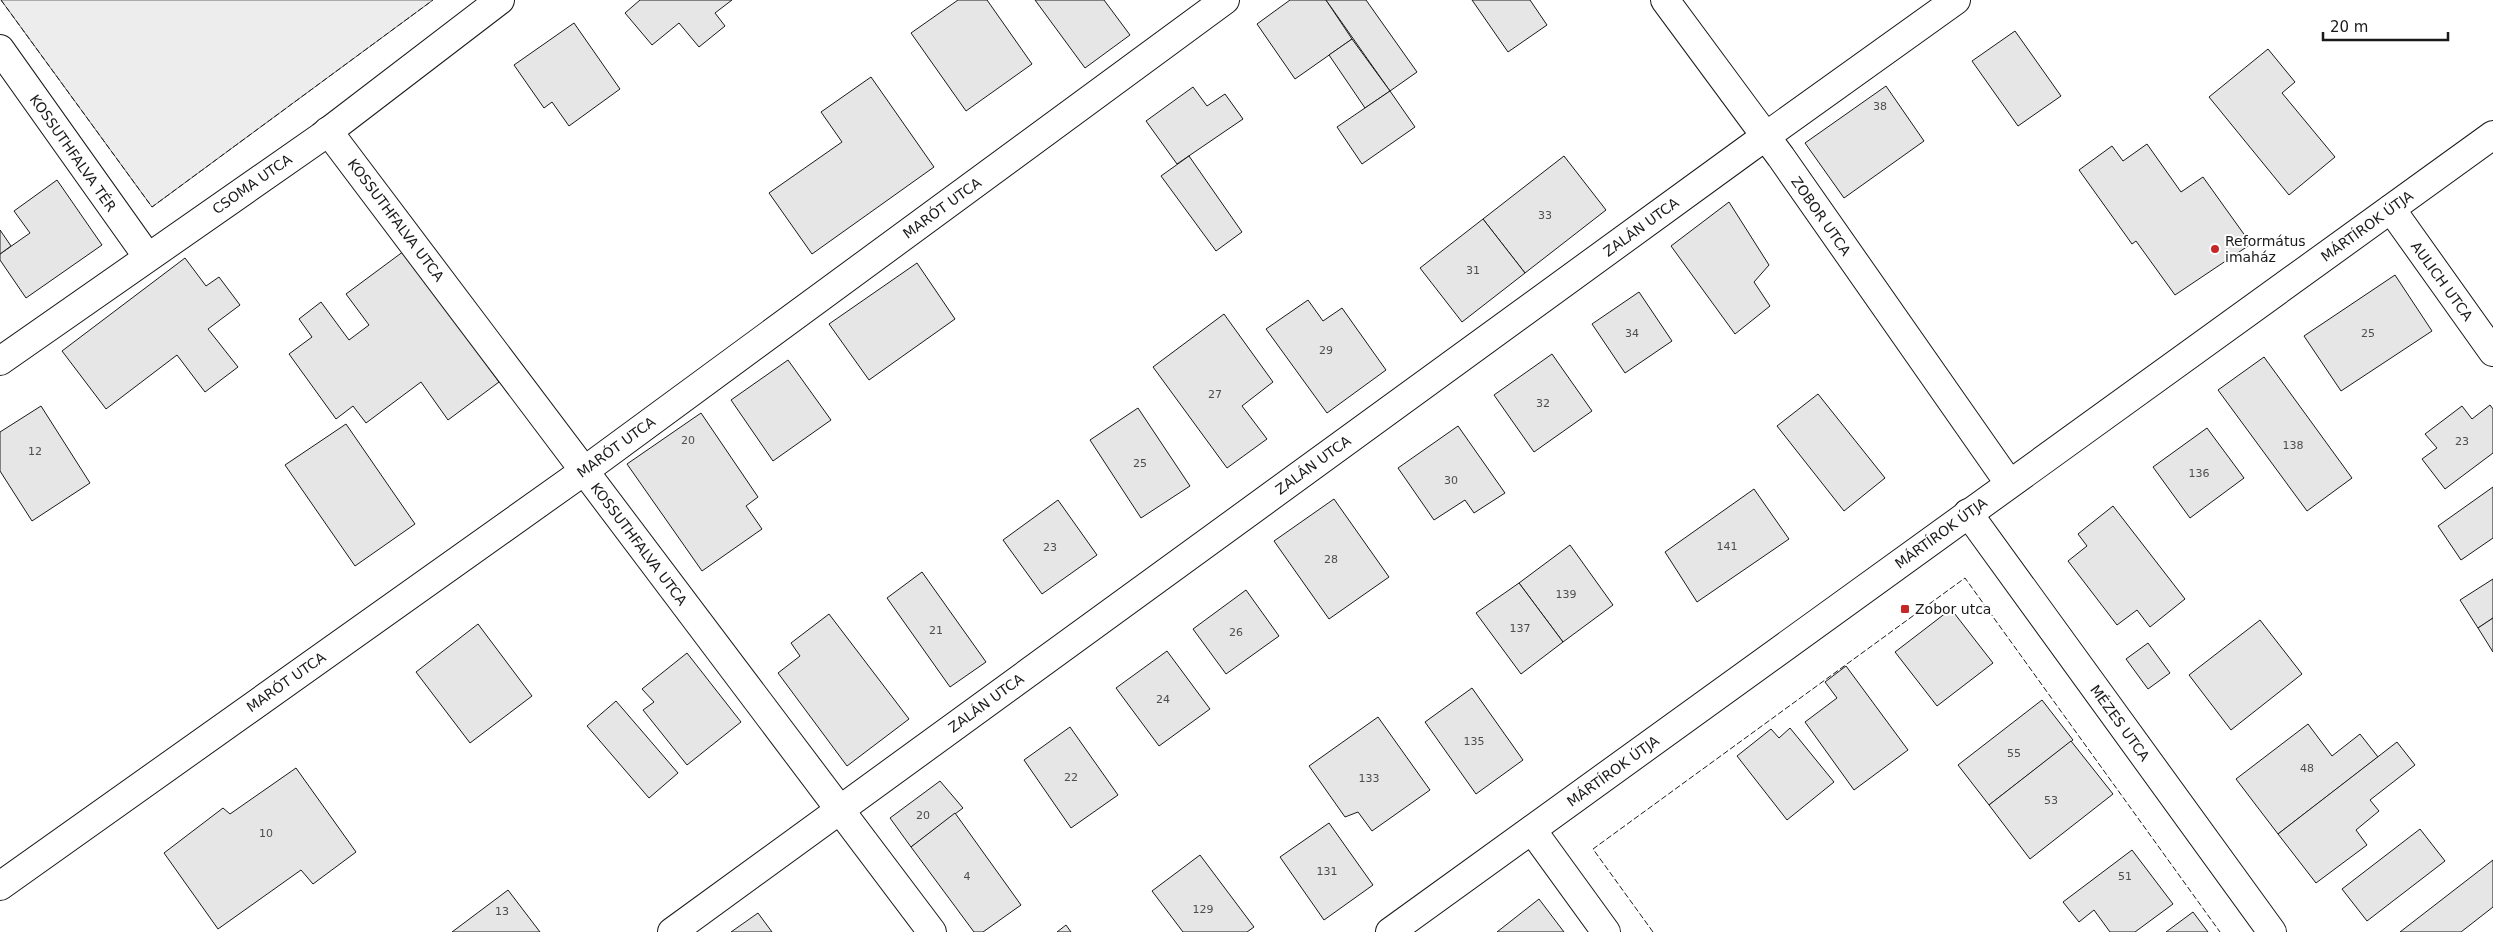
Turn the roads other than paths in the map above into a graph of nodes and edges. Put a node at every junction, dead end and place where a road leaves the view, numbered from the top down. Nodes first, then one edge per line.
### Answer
1 (500, 0) edge
2 (1225, 0) edge
3 (1665, 0) edge
4 (1956, 0) edge
5 (0, 49) edge
6 (328, 131) junction
7 (2493, 135) edge
8 (1765, 136) junction
9 (2391, 209) junction
10 (147, 256) junction
11 (2493, 352) edge
12 (0, 361) edge
13 (584, 471) junction
14 (2009, 483) junction
15 (1968, 513) junction
16 (839, 810) junction
17 (1532, 830) junction
18 (0, 886) edge
19 (672, 932) edge
20 (932, 932) edge
21 (1390, 932) edge
22 (1606, 932) edge
23 (2272, 932) edge

1 - 6 street, CSOMA UTCA
2 - 13 street, MARÓT UTCA
3 - 8 street, ZOBOR UTCA
4 - 8 street, ZALÁN UTCA
5 - 10 street, KOSSUTHFALVA TÉR
6 - 10 street, CSOMA UTCA
6 - 13 street, KOSSUTHFALVA UTCA
7 - 9 street, MÁRTÍROK ÚTJA
8 - 14 street, ZOBOR UTCA
8 - 16 street, ZALÁN UTCA
9 - 11 street, AULICH UTCA
9 - 14 street, MÁRTÍROK ÚTJA
10 - 12 street, CSOMA UTCA
13 - 16 street, KOSSUTHFALVA UTCA
13 - 18 street, MARÓT UTCA
14 - 15 street, MÁRTÍROK ÚTJA
15 - 17 street, MÁRTÍROK ÚTJA
15 - 23 street, MÉZES UTCA
16 - 19 street, ZALÁN UTCA
16 - 20 street, KOSSUTHFALVA UTCA
17 - 21 street, MÁRTÍROK ÚTJA
17 - 22 street

